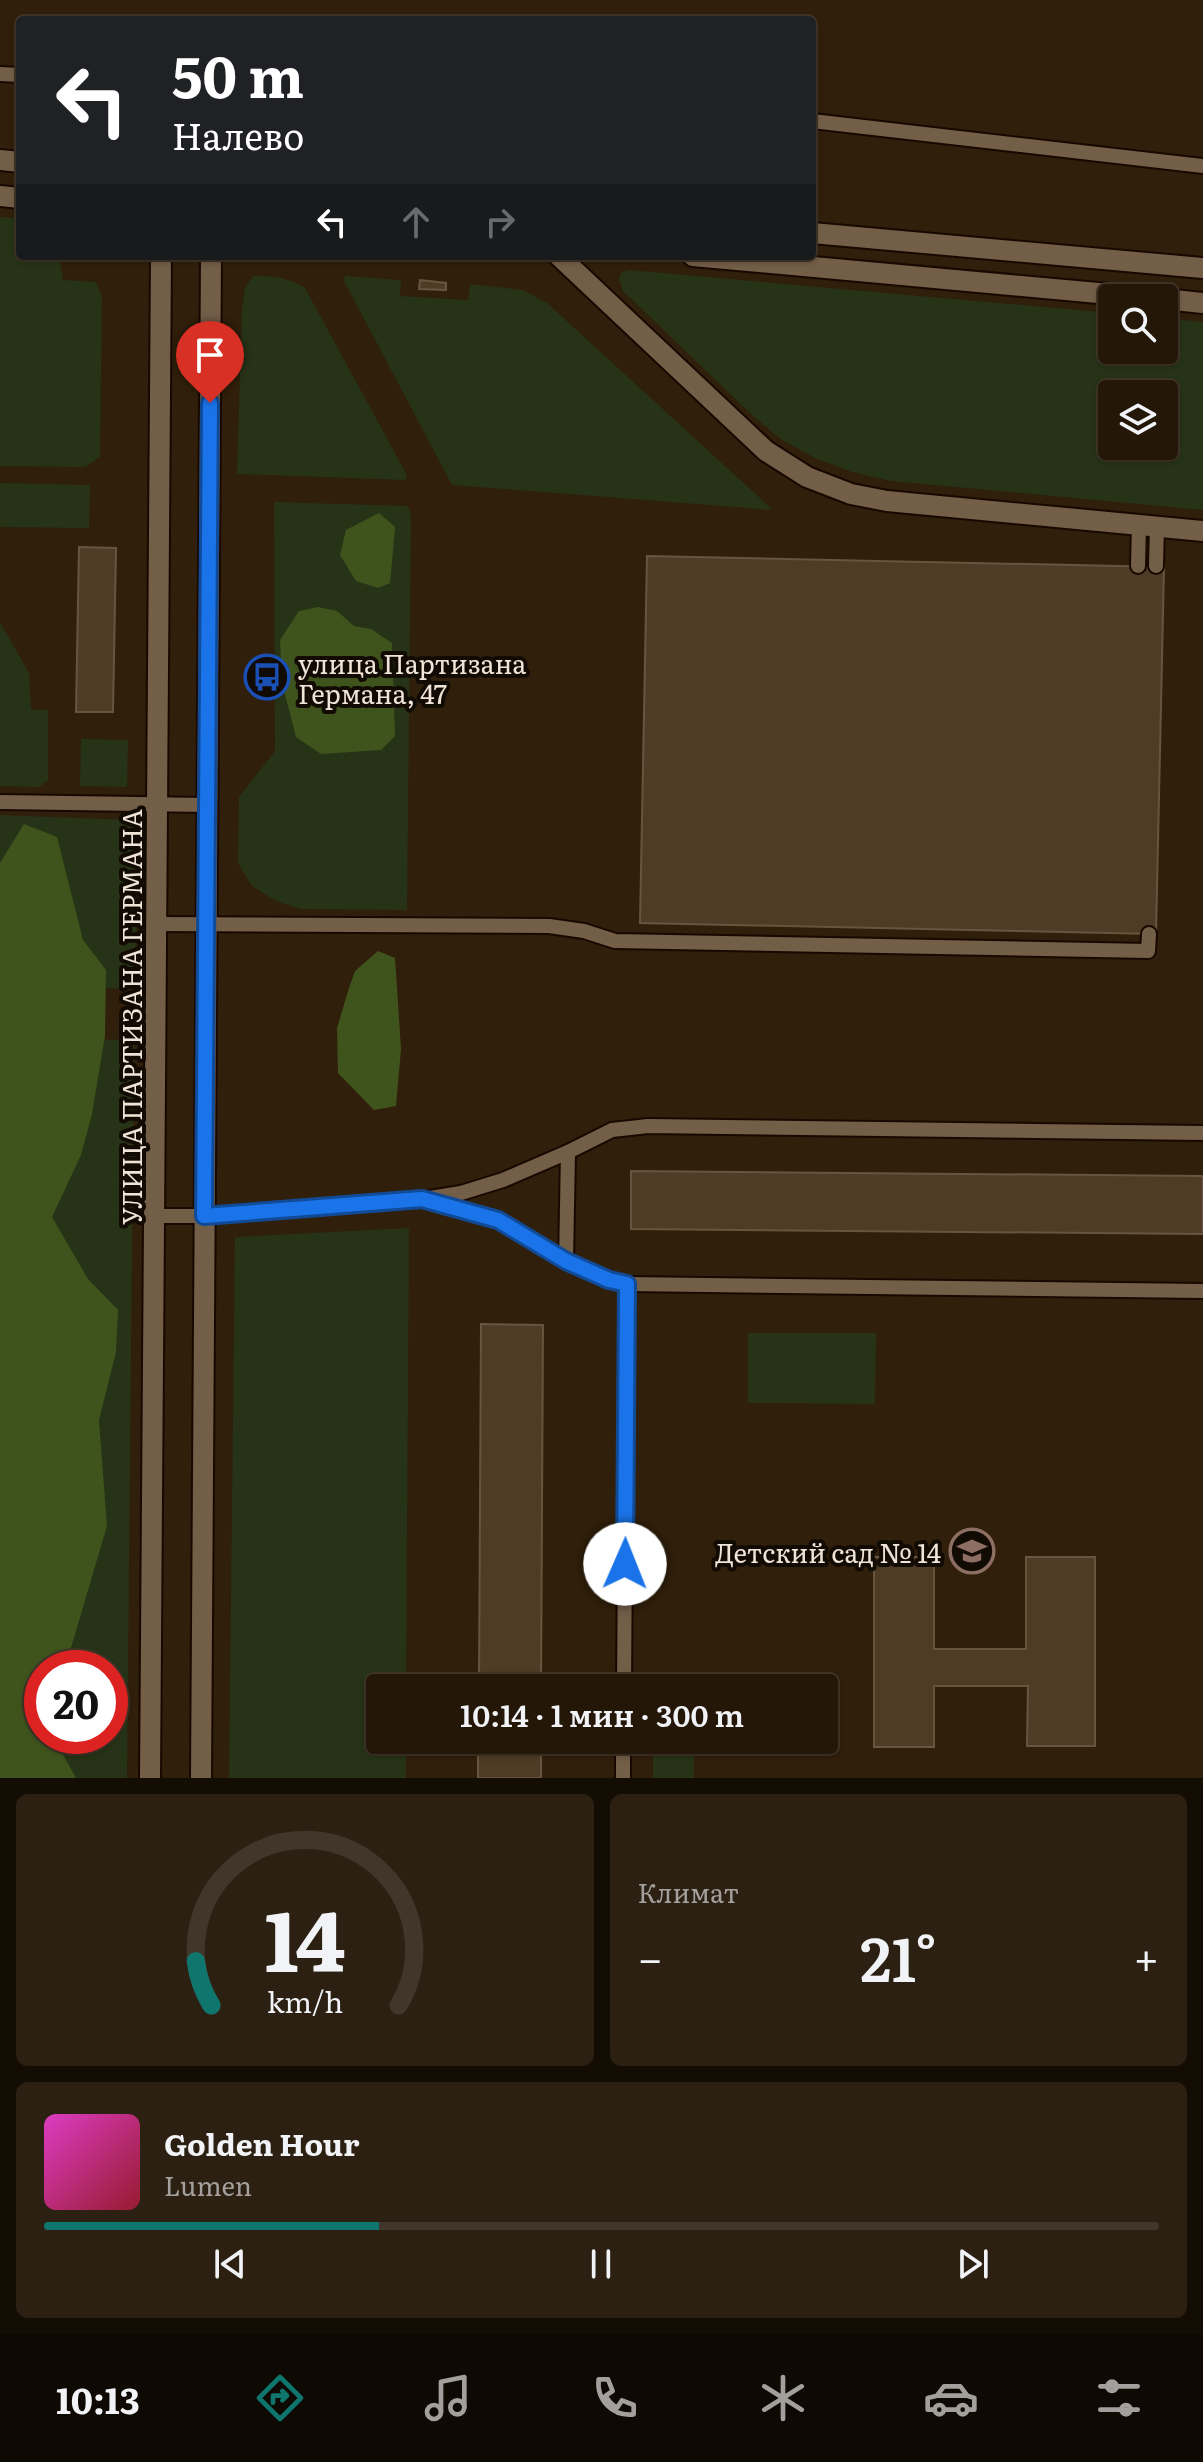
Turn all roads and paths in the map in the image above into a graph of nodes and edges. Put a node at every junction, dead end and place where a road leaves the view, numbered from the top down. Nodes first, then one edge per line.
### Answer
1 (816, 121) edge
2 (1203, 166) edge
3 (816, 233) edge
4 (161, 260) edge
5 (211, 260) edge
6 (563, 260) edge
7 (737, 260) edge
8 (1203, 268) edge
9 (1098, 293) edge
10 (1178, 300) edge
11 (1203, 303) edge
12 (1148, 525) junction
13 (1203, 531) edge
14 (1138, 566) dead end
15 (1156, 566) dead end
16 (0, 802) edge
17 (157, 804) junction
18 (207, 805) junction
19 (156, 924) junction
20 (206, 924) junction
21 (1149, 934) dead end
22 (1203, 1133) edge
23 (568, 1152) junction
24 (422, 1199) junction
25 (154, 1216) junction
26 (204, 1216) junction
27 (566, 1261) junction
28 (627, 1284) junction
29 (1203, 1291) edge
30 (624, 1674) edge
31 (623, 1754) edge
32 (150, 1778) edge
33 (201, 1778) edge
34 (623, 1778) edge

1 - 2 lane
3 - 8 main road
4 - 17 main road, УЛИЦА ПАРТИЗАНА ГЕРМАНА
5 - 18 main road
6 - 12 main road
7 - 9 main road
10 - 11 main road
12 - 13 main road
12 - 14 lane
12 - 15 lane
16 - 17 lane
17 - 18 lane
17 - 19 main road, УЛИЦА ПАРТИЗАНА ГЕРМАНА
18 - 20 main road
19 - 20 lane
19 - 25 main road, УЛИЦА ПАРТИЗАНА ГЕРМАНА
20 - 21 lane
20 - 26 main road
22 - 23 lane
23 - 24 lane
23 - 27 lane
24 - 26 lane
24 - 27 lane
25 - 26 lane
25 - 32 main road, УЛИЦА ПАРТИЗАНА ГЕРМАНА
26 - 33 main road
27 - 28 lane
28 - 29 lane
28 - 30 lane
31 - 34 lane

